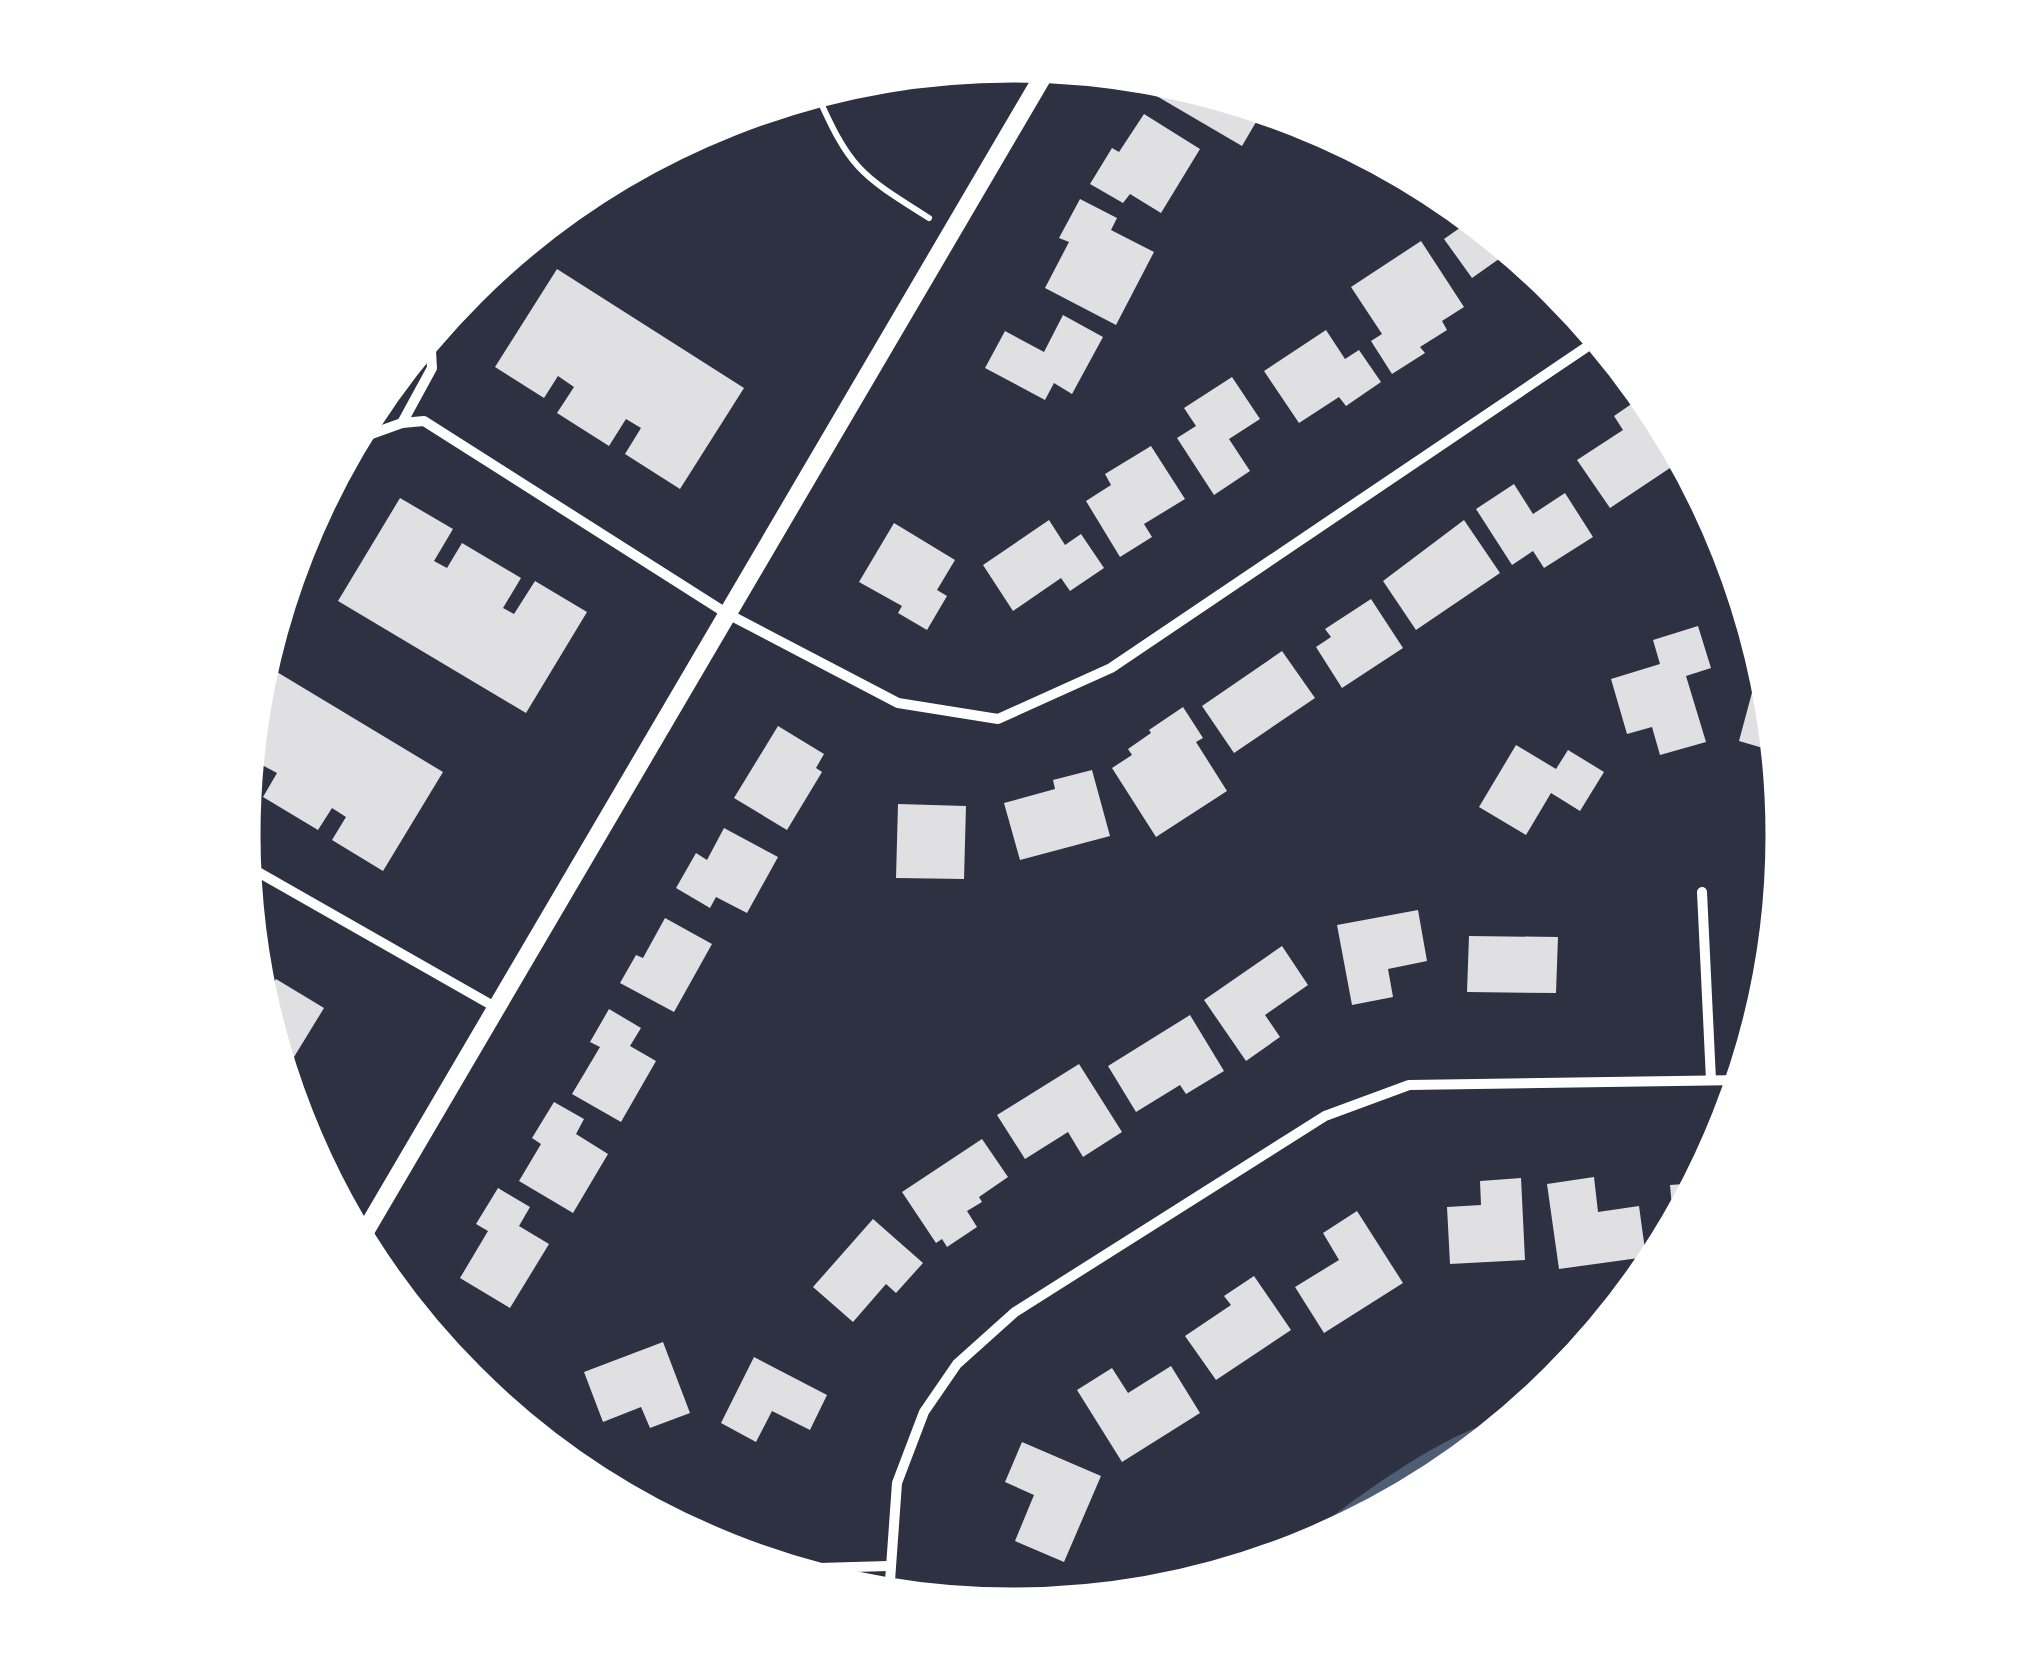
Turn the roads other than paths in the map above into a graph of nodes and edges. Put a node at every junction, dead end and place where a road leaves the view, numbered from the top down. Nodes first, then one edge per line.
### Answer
1 (1040, 81) edge
2 (1588, 346) edge
3 (431, 355) edge
4 (402, 423) junction
5 (376, 433) edge
6 (726, 612) junction
7 (260, 873) edge
8 (1702, 892) dead end
9 (494, 1007) junction
10 (1711, 1080) junction
11 (1727, 1080) edge
12 (368, 1226) edge
13 (888, 1566) junction
14 (834, 1568) edge
15 (888, 1579) edge

1 - 6 street
2 - 6 street
3 - 4 street
4 - 5 street
4 - 6 street
6 - 9 street
7 - 9 street
8 - 10 street
9 - 12 street
10 - 11 street
10 - 13 street
13 - 14 street
13 - 15 street

